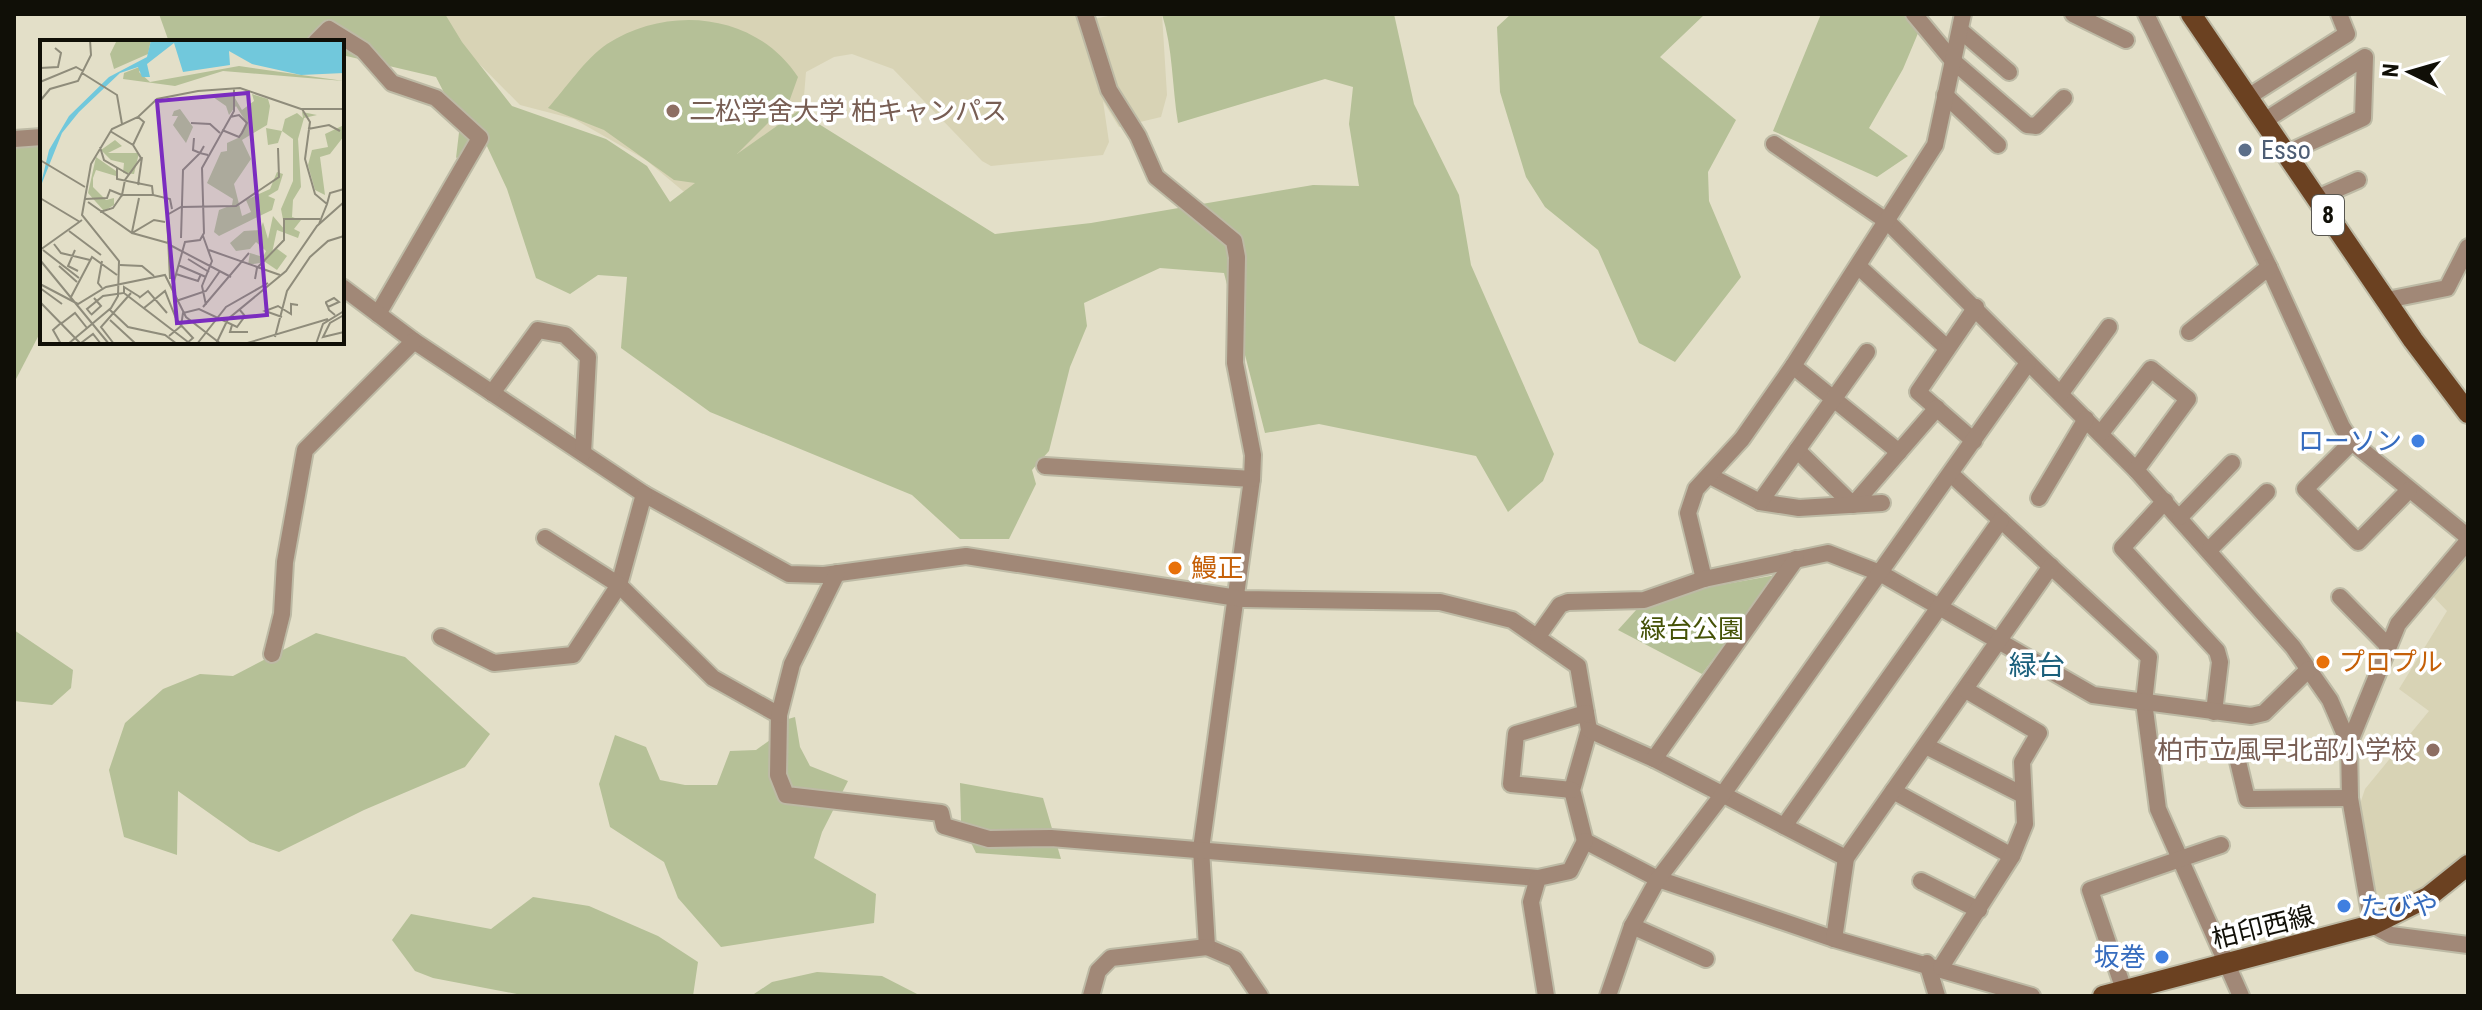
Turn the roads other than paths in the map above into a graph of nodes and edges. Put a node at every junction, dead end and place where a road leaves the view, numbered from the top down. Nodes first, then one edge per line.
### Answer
1 (1085, 14) edge
2 (1914, 14) edge
3 (2073, 14) edge
4 (2146, 14) edge
5 (2191, 14) edge
6 (2339, 14) edge
7 (1961, 22) edge
8 (318, 40) edge
9 (2126, 40) dead end
10 (1953, 61) junction
11 (2009, 72) dead end
12 (1945, 95) junction
13 (2248, 97) junction
14 (2064, 98) dead end
15 (2264, 121) junction
16 (40, 137) edge
17 (14, 139) edge
18 (1774, 144) dead end
19 (1998, 145) dead end
20 (2287, 153) junction
21 (2358, 180) dead end
22 (2317, 198) junction
23 (1888, 222) junction
24 (2468, 247) edge
25 (1858, 266) junction
26 (2269, 267) junction
27 (344, 288) edge
28 (2387, 300) junction
29 (1976, 307) junction
30 (378, 314) junction
31 (2109, 327) dead end
32 (2189, 332) dead end
33 (414, 341) junction
34 (1947, 348) junction
35 (1867, 352) dead end
36 (2028, 363) junction
37 (1793, 366) junction
38 (492, 393) junction
39 (2061, 393) junction
40 (1834, 398) junction
41 (1937, 408) junction
42 (2468, 413) edge
43 (2086, 419) junction
44 (2101, 433) junction
45 (1974, 441) junction
46 (2352, 442) junction
47 (1797, 450) junction
48 (1899, 452) junction
49 (583, 453) junction
50 (2232, 463) dead end
51 (1045, 466) dead end
52 (2136, 470) junction
53 (1951, 474) junction
54 (1710, 476) junction
55 (1252, 479) junction
56 (2409, 490) junction
57 (2267, 492) dead end
58 (644, 494) junction
59 (2039, 498) dead end
60 (2165, 501) junction
61 (1760, 502) junction
62 (1882, 503) dead end
63 (1853, 505) junction
64 (2180, 517) junction
65 (2001, 520) junction
66 (545, 538) dead end
67 (2468, 539) edge
68 (2210, 549) junction
69 (1796, 559) junction
70 (2051, 566) junction
71 (837, 573) junction
72 (1880, 573) junction
73 (1704, 579) junction
74 (619, 585) junction
75 (2340, 597) dead end
76 (1234, 598) junction
77 (1938, 607) junction
78 (1538, 636) junction
79 (441, 637) dead end
80 (1998, 641) junction
81 (2388, 646) junction
82 (272, 654) dead end
83 (2309, 669) junction
84 (1966, 690) junction
85 (2144, 702) junction
86 (2214, 712) junction
87 (1586, 713) junction
88 (779, 715) junction
89 (1589, 730) junction
90 (2349, 744) junction
91 (1926, 746) junction
92 (2235, 749) dead end
93 (1654, 759) junction
94 (1572, 790) junction
95 (1893, 791) junction
96 (1723, 794) junction
97 (2023, 795) junction
98 (2350, 798) junction
99 (1784, 826) junction
100 (1585, 841) junction
101 (2221, 845) dead end
102 (1201, 849) junction
103 (2012, 856) junction
104 (1846, 858) junction
105 (2181, 861) junction
106 (2468, 865) edge
107 (1538, 878) junction
108 (1658, 879) junction
109 (1921, 881) dead end
110 (1979, 910) junction
111 (2372, 925) junction
112 (1632, 926) junction
113 (1834, 939) junction
114 (2468, 945) edge
115 (1207, 947) junction
116 (1706, 959) dead end
117 (2226, 963) junction
118 (1934, 965) junction
119 (2124, 990) junction
120 (1091, 996) edge
121 (1260, 996) edge
122 (1546, 996) edge
123 (1608, 996) edge
124 (1937, 996) edge
125 (2032, 996) edge
126 (2103, 996) edge
127 (2241, 996) edge

1 - 55 street
2 - 10 street
3 - 9 street
4 - 26 street
5 - 13 main road, 8
6 - 13 street
7 - 10 street
7 - 11 street
8 - 30 street
10 - 12 street
10 - 14 street
12 - 19 street
12 - 23 street
13 - 15 main road, 8
15 - 20 main road, 8
15 - 20 street
16 - 17 street
18 - 23 street
20 - 22 main road, 8
21 - 22 street
22 - 28 main road, 8
23 - 25 street
23 - 29 street
24 - 28 street
25 - 34 street
25 - 37 street
26 - 32 street
26 - 46 street
27 - 30 street
28 - 42 main road, 8
29 - 34 street
29 - 36 street
30 - 33 street
31 - 39 street
33 - 38 street
33 - 82 street
34 - 41 street
35 - 40 street
36 - 39 street
36 - 45 street
37 - 40 street
37 - 54 street
38 - 49 street
38 - 49 street
39 - 43 street
40 - 47 street
40 - 48 street
41 - 45 street
41 - 48 street
43 - 44 street
43 - 59 street
44 - 52 street
44 - 52 street
45 - 53 street
46 - 56 street
46 - 56 street
47 - 61 street
47 - 63 street
48 - 63 street
49 - 58 street
50 - 64 street
51 - 55 street
52 - 60 street
53 - 65 street
53 - 72 street
54 - 61 street
54 - 73 street
55 - 76 street
56 - 67 street
57 - 68 street
58 - 71 street
58 - 74 street
60 - 64 street
60 - 86 street
61 - 63 street
62 - 63 street
64 - 68 street
65 - 70 street
65 - 77 street
66 - 74 street
67 - 81 street
68 - 83 street
69 - 72 street
69 - 73 street
69 - 93 street
70 - 80 street
70 - 85 street
71 - 76 street
71 - 88 street
72 - 77 street
72 - 96 street
73 - 78 street
74 - 79 street
74 - 88 street
75 - 81 street
76 - 78 street
76 - 102 street
77 - 80 street
77 - 99 street
78 - 87 street
80 - 84 street
80 - 85 street
81 - 90 street
83 - 86 street
83 - 90 street
84 - 91 street
84 - 97 street
85 - 86 street
85 - 105 street
87 - 89 street
87 - 94 street
88 - 102 street
89 - 93 street
89 - 94 street
90 - 98 street
91 - 95 street
91 - 97 street
92 - 98 street
93 - 96 street
94 - 100 street
95 - 103 street
95 - 104 street
96 - 99 street
96 - 108 street
97 - 103 street
98 - 111 street
99 - 104 street
100 - 107 street
100 - 108 street
101 - 105 street
102 - 107 street
102 - 115 street
103 - 110 street
104 - 113 street
105 - 117 street
105 - 119 street
106 - 111 main road, 柏印西線
107 - 122 street
108 - 112 street
108 - 113 street
109 - 110 street
110 - 118 street
111 - 114 street
111 - 117 main road, 柏印西線
112 - 116 street
112 - 123 street
113 - 118 street
115 - 120 street
115 - 121 street
117 - 119 main road, 柏印西線
117 - 127 street
118 - 124 street
118 - 125 street
119 - 126 main road, 柏印西線

